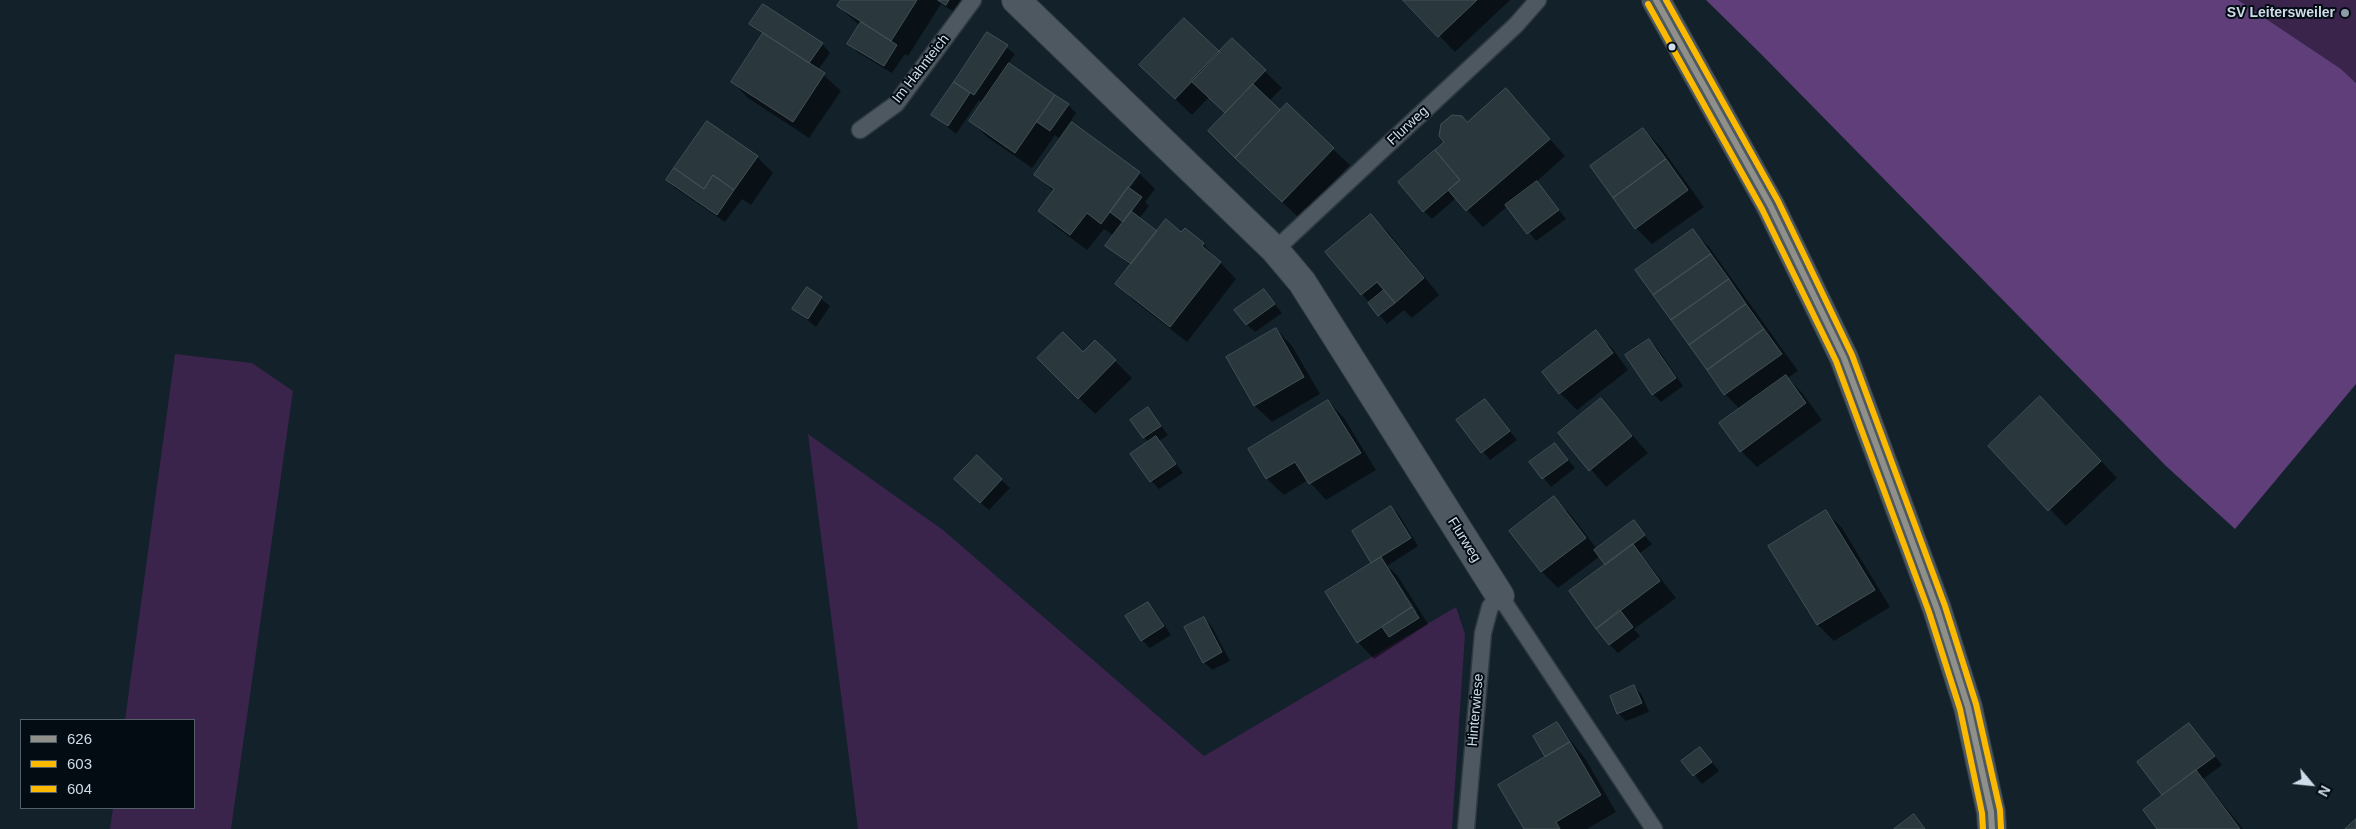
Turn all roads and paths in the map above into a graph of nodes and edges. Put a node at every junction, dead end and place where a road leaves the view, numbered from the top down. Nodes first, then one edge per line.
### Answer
1 (973, 0) edge
2 (1016, 0) edge
3 (1538, 0) edge
4 (1656, 0) edge
5 (860, 130) dead end
6 (1276, 250) junction
7 (1500, 596) junction
8 (1466, 829) edge
9 (1654, 829) edge
10 (1992, 829) edge

1 - 5 lane, Im Hahnteich
2 - 6 main road, Flurweg
3 - 6 lane, Flurweg
4 - 10 main road
6 - 7 main road, Flurweg
7 - 8 lane, Hinterwiese
7 - 9 lane, Flurweg

